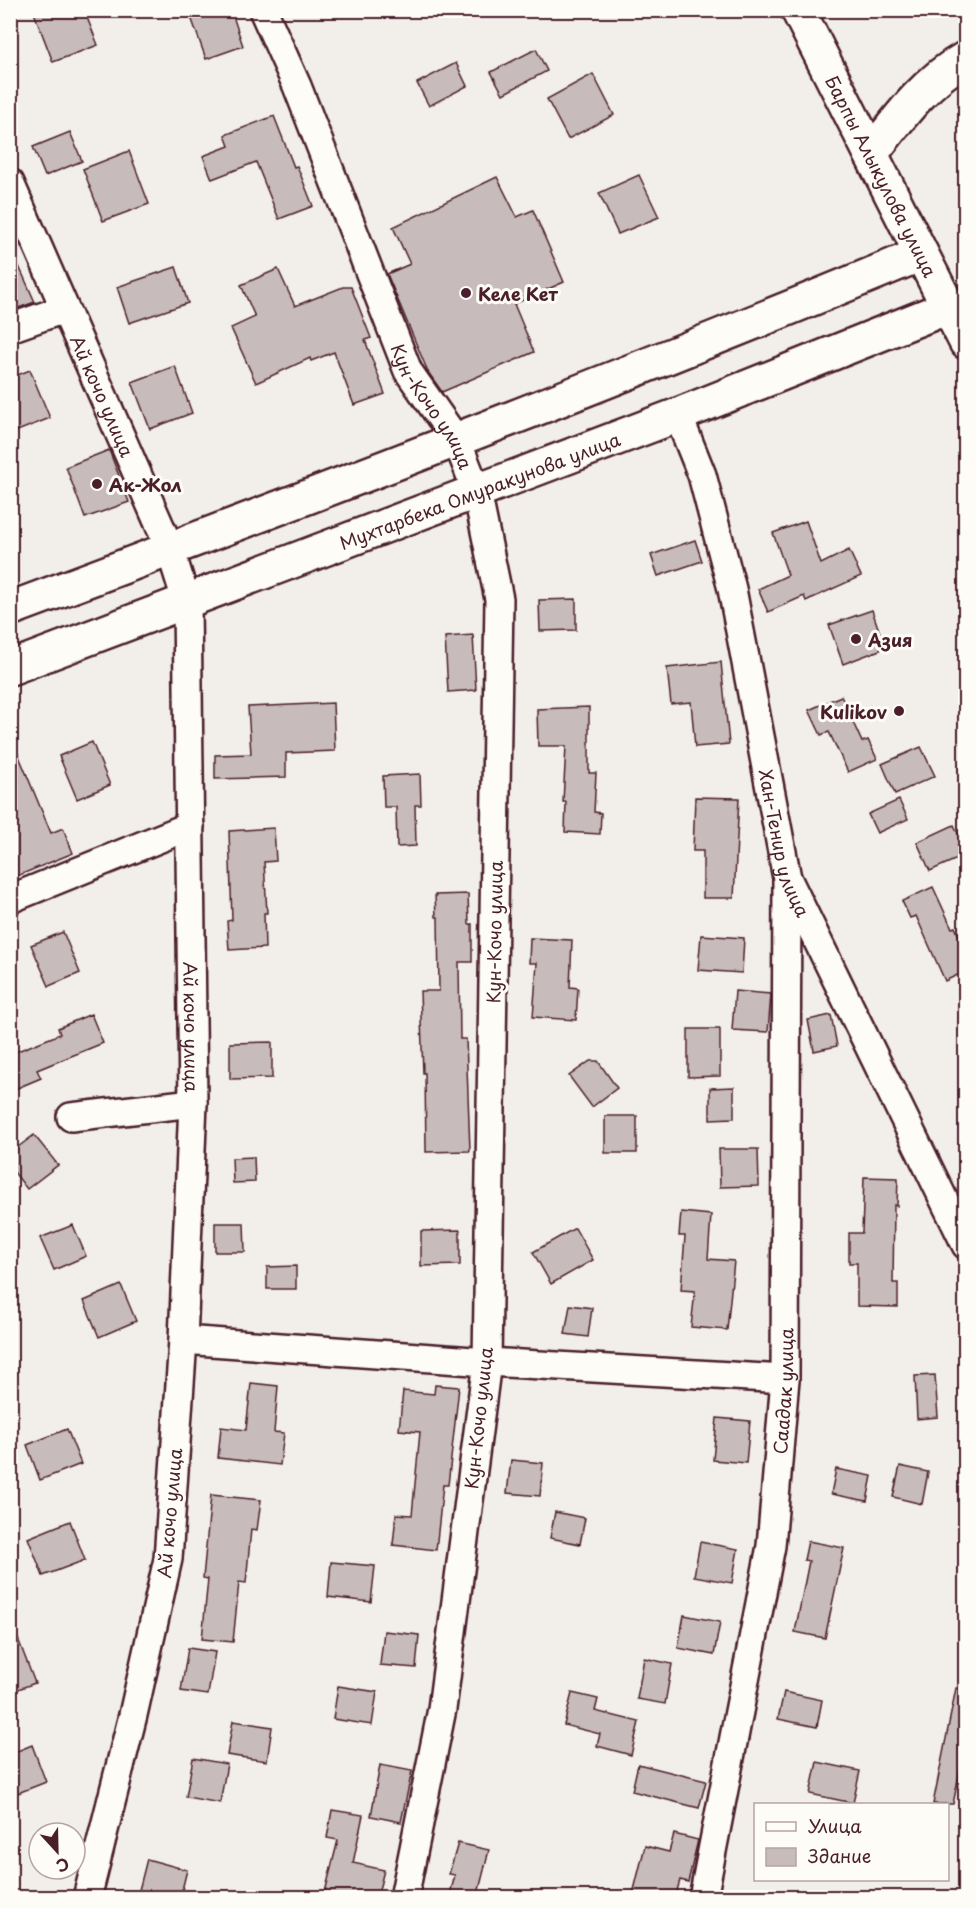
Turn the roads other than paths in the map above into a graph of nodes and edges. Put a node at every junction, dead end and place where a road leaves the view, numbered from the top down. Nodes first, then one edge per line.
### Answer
1 (263, 10) edge
2 (798, 10) edge
3 (966, 58) edge
4 (871, 154) junction
5 (10, 183) edge
6 (921, 254) junction
7 (948, 308) junction
8 (64, 309) junction
9 (10, 328) edge
10 (966, 342) edge
11 (678, 415) junction
12 (457, 441) junction
13 (477, 492) junction
14 (171, 549) junction
15 (187, 603) junction
16 (10, 609) edge
17 (10, 668) edge
18 (190, 826) junction
19 (787, 878) junction
20 (10, 899) edge
21 (193, 1104) junction
22 (71, 1117) dead end
23 (966, 1245) edge
24 (183, 1340) junction
25 (487, 1362) junction
26 (784, 1379) junction
27 (87, 1898) edge
28 (404, 1898) edge
29 (703, 1898) edge

1 - 12 street, Кун-Кочо улица
2 - 4 main road, Барпы Алыкулова улица
3 - 4 main road
4 - 6 main road, Барпы Алыкулова улица
5 - 8 street, Ай кочо улица
6 - 7 main road, Барпы Алыкулова улица
6 - 12 main road
7 - 10 main road, Барпы Алыкулова улица
7 - 11 main road, Мухтарбека Омуракунова улица
8 - 9 street
8 - 14 street, Ай кочо улица
11 - 13 main road, Мухтарбека Омуракунова улица
11 - 19 street, Хан-Тенир улица
12 - 13 street, Кун-Кочо улица
12 - 14 main road
13 - 15 main road, Мухтарбека Омуракунова улица
13 - 25 street, Кун-Кочо улица
14 - 15 street, Ай кочо улица
14 - 16 main road
15 - 17 main road, Мухтарбека Омуракунова улица
15 - 18 street, Ай кочо улица
18 - 20 street
18 - 21 street, Ай кочо улица
19 - 23 street, Хан-Тенир улица
19 - 26 street, Саадак улица
21 - 22 street
21 - 24 street, Ай кочо улица
24 - 25 street
24 - 27 street, Ай кочо улица
25 - 26 street
25 - 28 street, Кун-Кочо улица
26 - 29 street, Саадак улица

